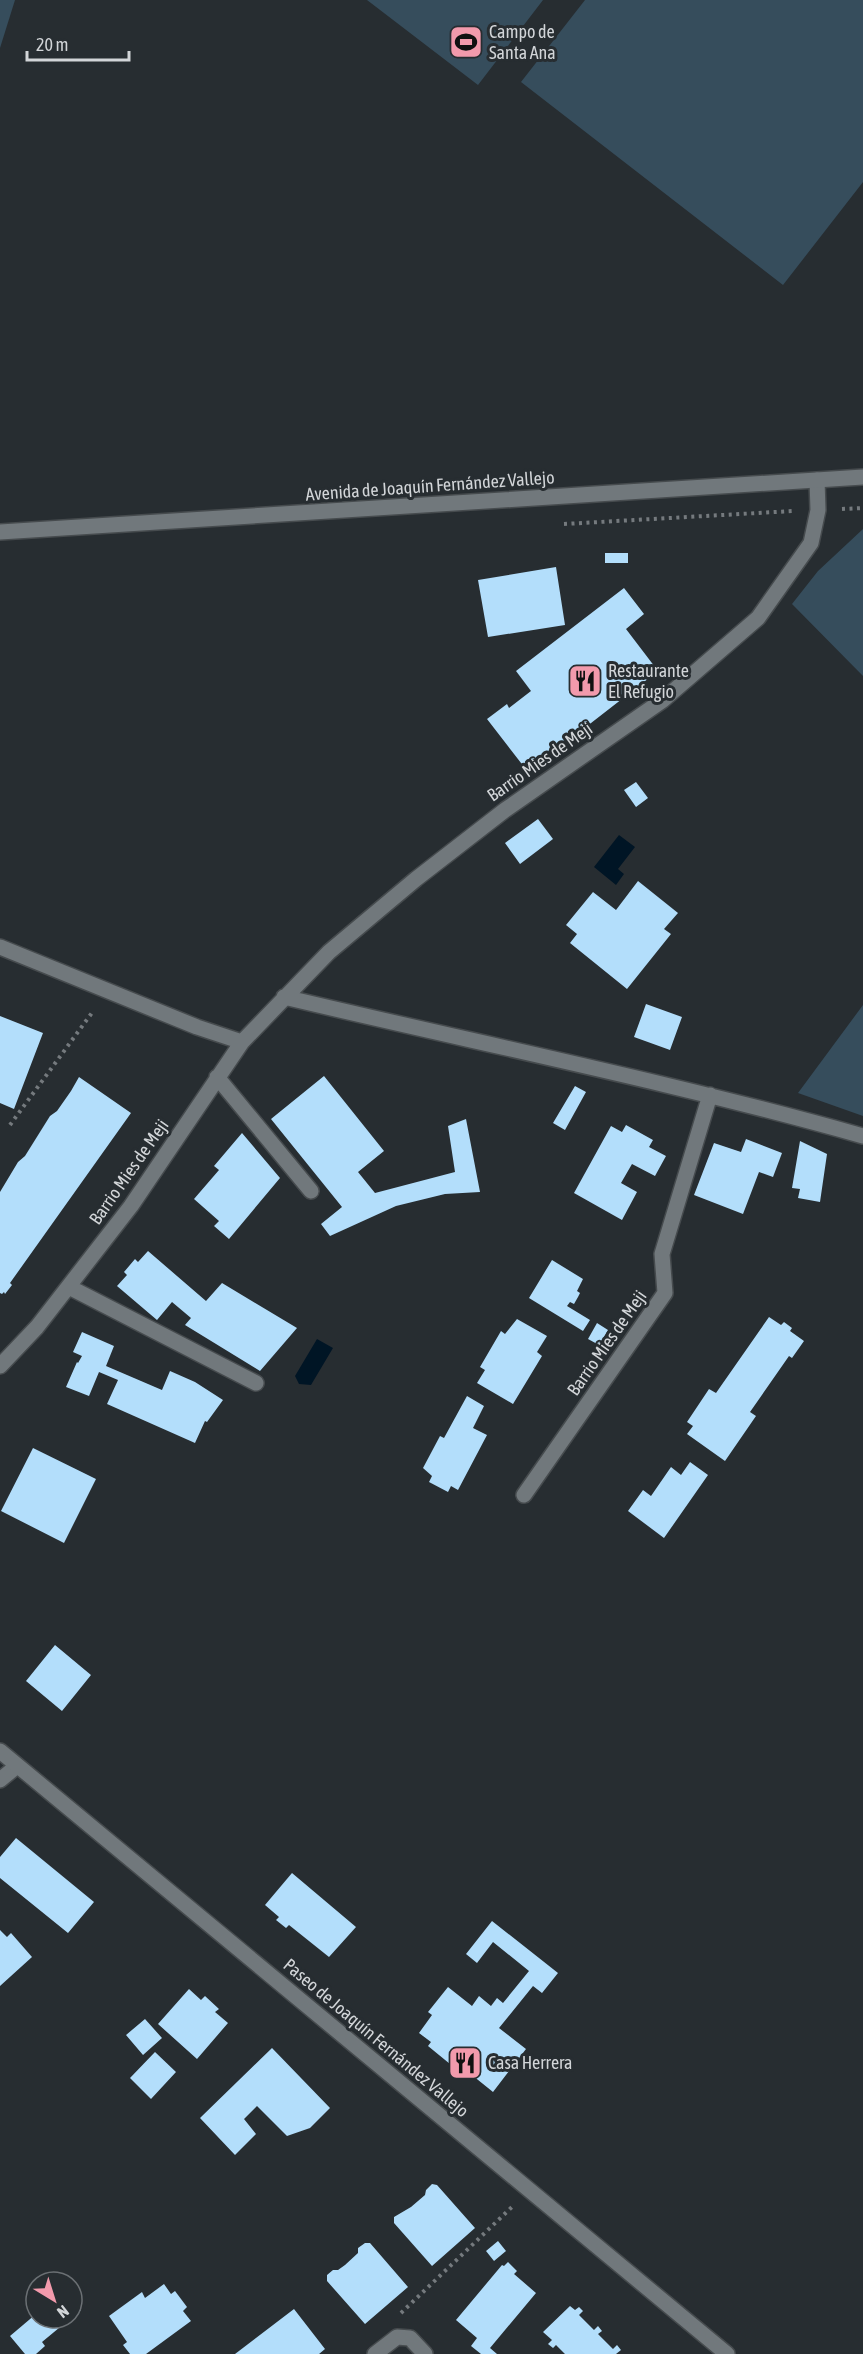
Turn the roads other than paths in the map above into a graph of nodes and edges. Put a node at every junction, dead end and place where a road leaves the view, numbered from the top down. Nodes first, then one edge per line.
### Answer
1 (863, 477) edge
2 (817, 480) junction
3 (0, 532) edge
4 (0, 947) edge
5 (284, 997) junction
6 (242, 1042) junction
7 (217, 1077) junction
8 (711, 1095) junction
9 (863, 1136) edge
10 (311, 1191) dead end
11 (69, 1287) junction
12 (0, 1366) edge
13 (256, 1383) dead end
14 (524, 1495) dead end
15 (0, 1752) edge
16 (17, 1766) junction
17 (0, 1780) edge
18 (380, 2350) edge
19 (425, 2354) edge
20 (727, 2354) edge

1 - 2 street, Avenida de Joaquín Fernández Vallejo
2 - 3 street, Avenida de Joaquín Fernández Vallejo
2 - 5 street, Barrio Mies de Meji
4 - 6 street
5 - 6 street, Barrio Mies de Meji
5 - 8 street
6 - 7 street, Barrio Mies de Meji
7 - 10 street
7 - 11 street, Barrio Mies de Meji
8 - 9 street
8 - 14 street, Barrio Mies de Meji
11 - 12 street, Barrio Mies de Meji
11 - 13 street
15 - 16 street, Paseo de Joaquín Fernández Vallejo
16 - 17 street
16 - 20 street, Paseo de Joaquín Fernández Vallejo
18 - 19 street

